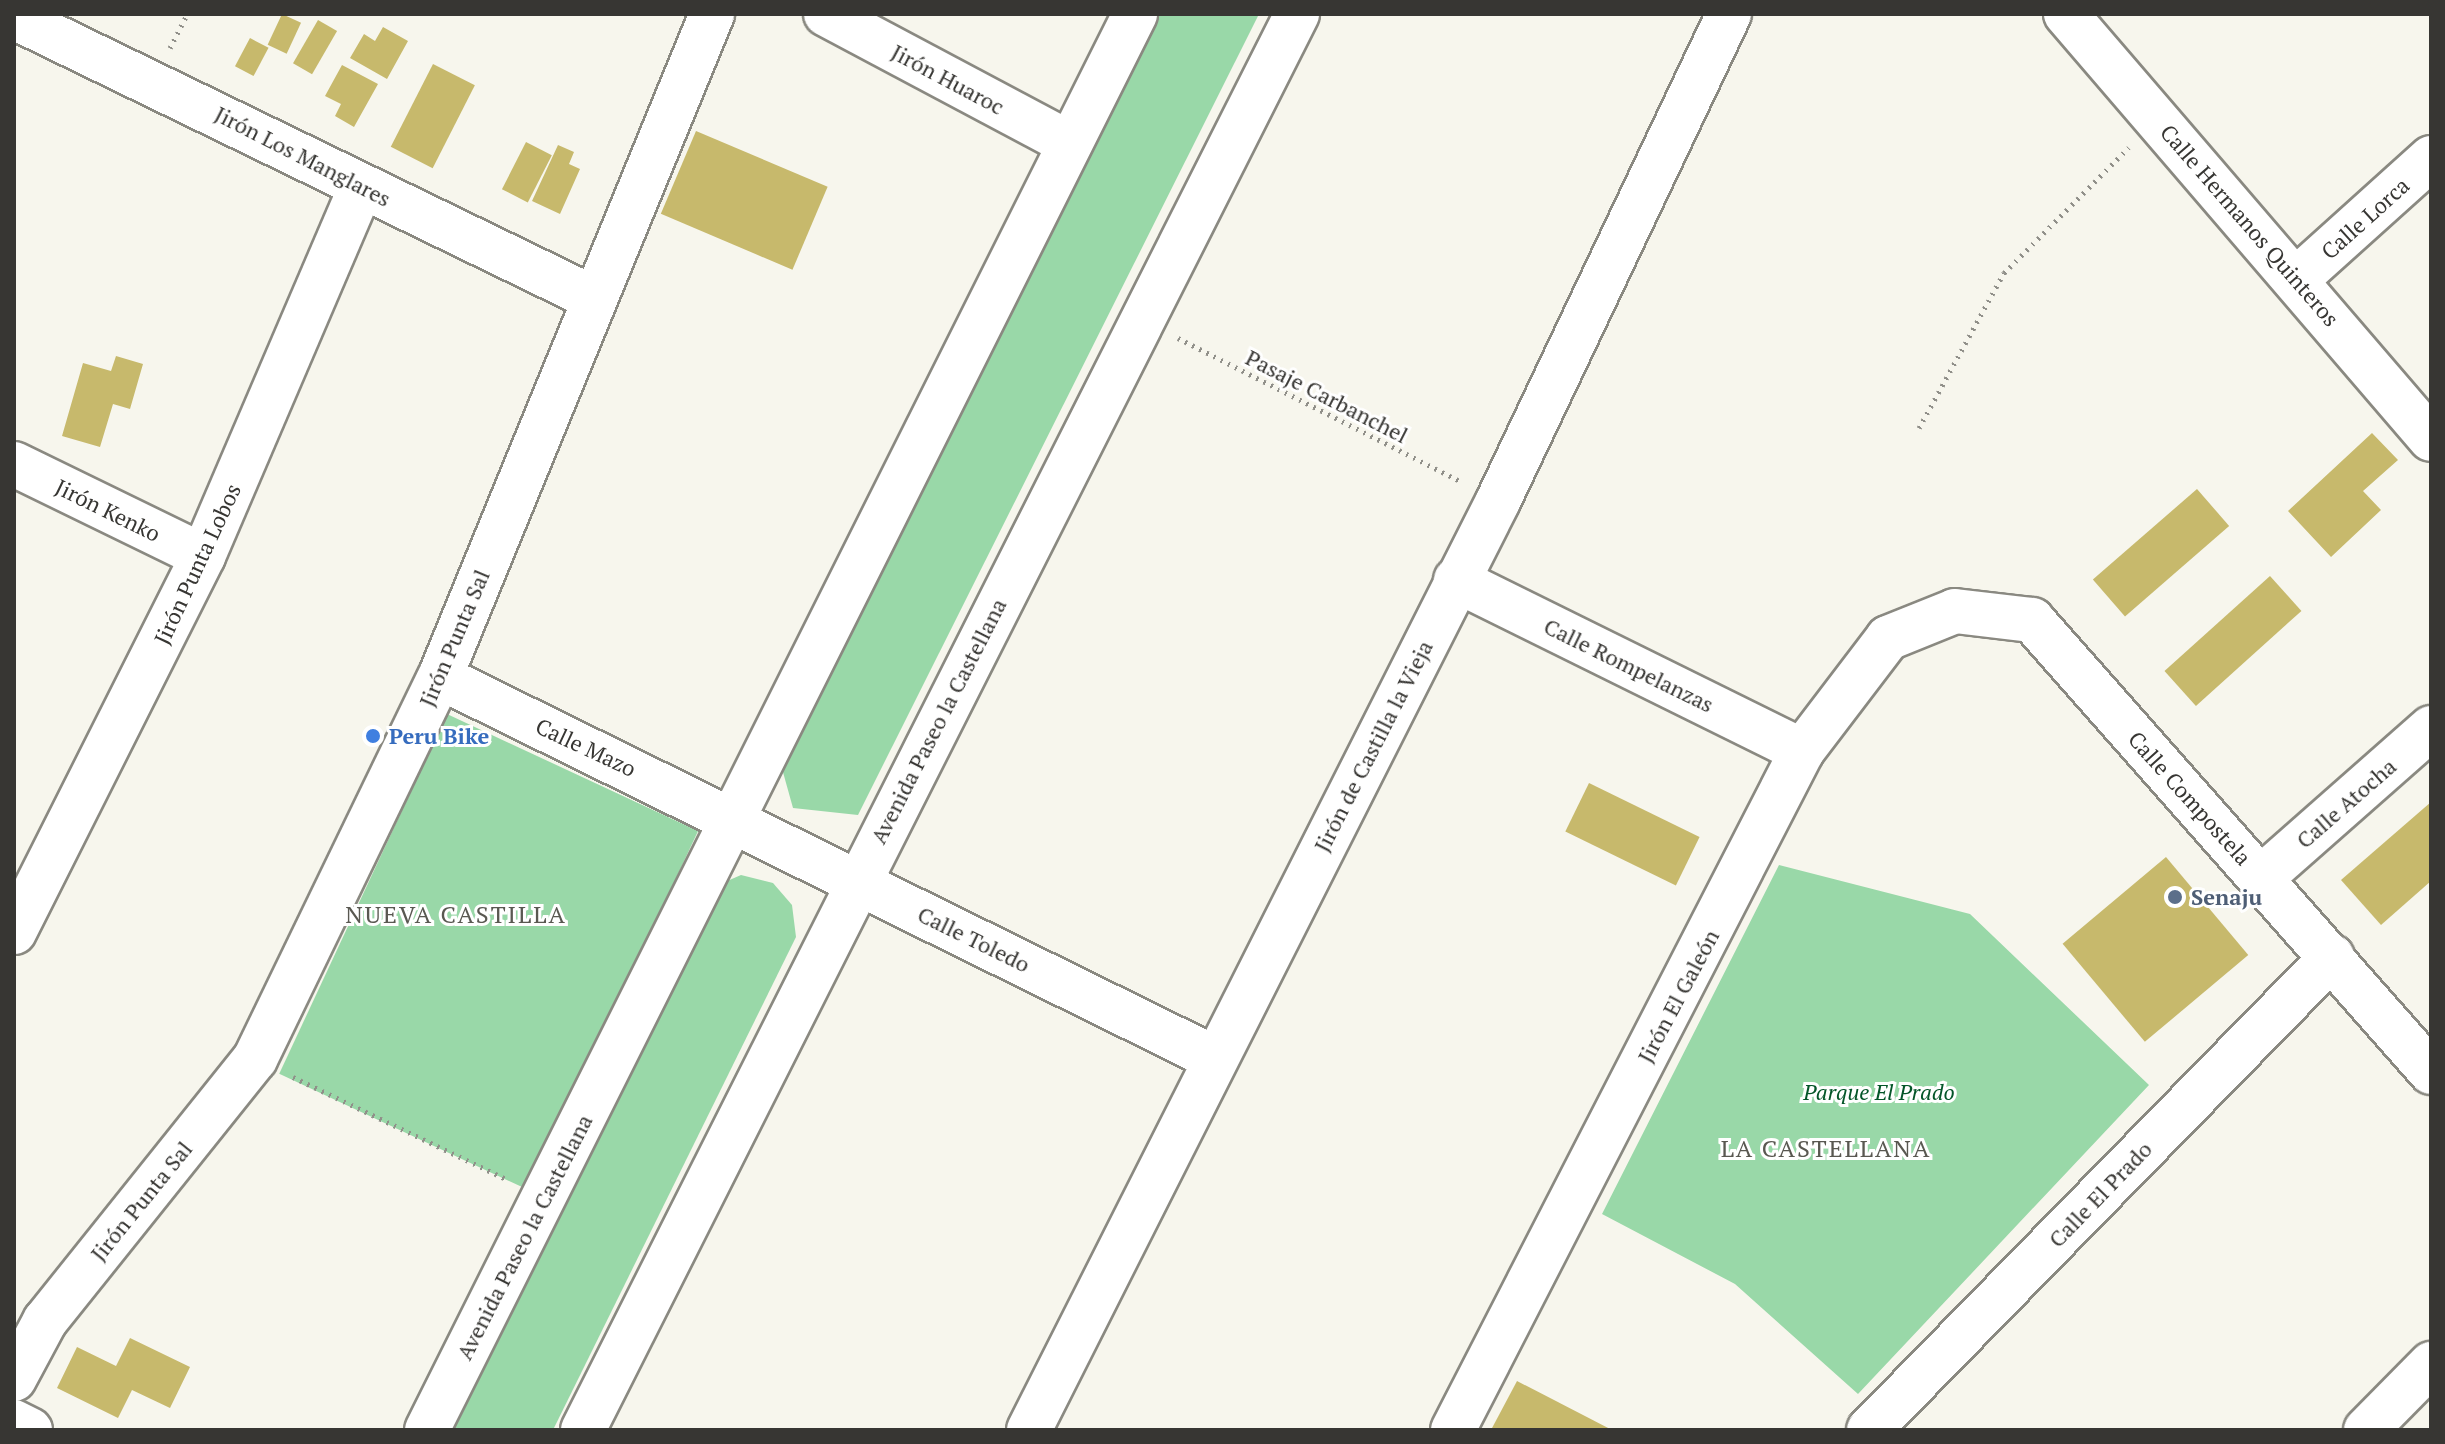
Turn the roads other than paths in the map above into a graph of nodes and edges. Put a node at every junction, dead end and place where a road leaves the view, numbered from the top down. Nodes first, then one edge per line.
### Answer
1 (712, 14) edge
2 (826, 14) edge
3 (1135, 14) edge
4 (1297, 14) edge
5 (1729, 14) edge
6 (1766, 14) edge
7 (14, 17) edge
8 (2066, 17) edge
9 (1708, 58) junction
10 (1070, 144) junction
11 (2431, 158) edge
12 (361, 187) junction
13 (2299, 277) junction
14 (591, 297) junction
15 (2431, 439) edge
16 (14, 464) edge
17 (203, 556) junction
18 (1456, 580) junction
19 (1955, 611) joint
20 (440, 677) junction
21 (2431, 728) edge
22 (1802, 751) junction
23 (733, 817) junction
24 (2261, 878) junction
25 (857, 881) junction
26 (14, 932) edge
27 (2332, 957) junction
28 (1216, 1059) junction
29 (2431, 1072) edge
30 (2431, 1364) edge
31 (14, 1379) edge
32 (14, 1422) edge
33 (30, 1430) edge
34 (427, 1430) edge
35 (583, 1430) edge
36 (1029, 1430) edge
37 (1453, 1430) edge
38 (1869, 1430) edge
39 (2366, 1430) edge

1 - 14 street, Jirón Punta Sal
2 - 10 street, Jirón Huaroc
3 - 10 street, Avenida Paseo la Castellana
4 - 25 street, Avenida Paseo la Castellana
5 - 9 street, Jirón de Castilla la Vieja
6 - 9 street, Jirón de Castilla la Vieja
7 - 12 street, Jirón Los Manglares
8 - 13 street, Calle Hermanos Quinteros
9 - 18 street, Jirón de Castilla la Vieja
10 - 23 street, Avenida Paseo la Castellana
11 - 13 street, Calle Lorca
12 - 14 street, Jirón Los Manglares
12 - 17 street, Jirón Punta Lobos
13 - 15 street, Calle Hermanos Quinteros
14 - 20 street, Jirón Punta Sal
16 - 17 street, Jirón Kenko
17 - 26 street, Jirón Punta Lobos
18 - 22 street, Calle Rompelanzas
18 - 28 street, Jirón de Castilla la Vieja
19 - 22 street, Jirón El Galeón
19 - 24 street, Calle Compostela
20 - 23 street, Calle Mazo
20 - 31 street, Jirón Punta Sal
21 - 24 street, Calle Atocha
22 - 37 street, Jirón El Galeón
23 - 25 street, Calle Toledo
23 - 34 street, Avenida Paseo la Castellana
24 - 27 street, Calle Compostela
25 - 28 street, Calle Toledo
25 - 35 street, Avenida Paseo la Castellana
27 - 29 street, Calle Compostela
27 - 38 street, Calle El Prado
28 - 36 street, Jirón de Castilla la Vieja
30 - 39 street
32 - 33 street

